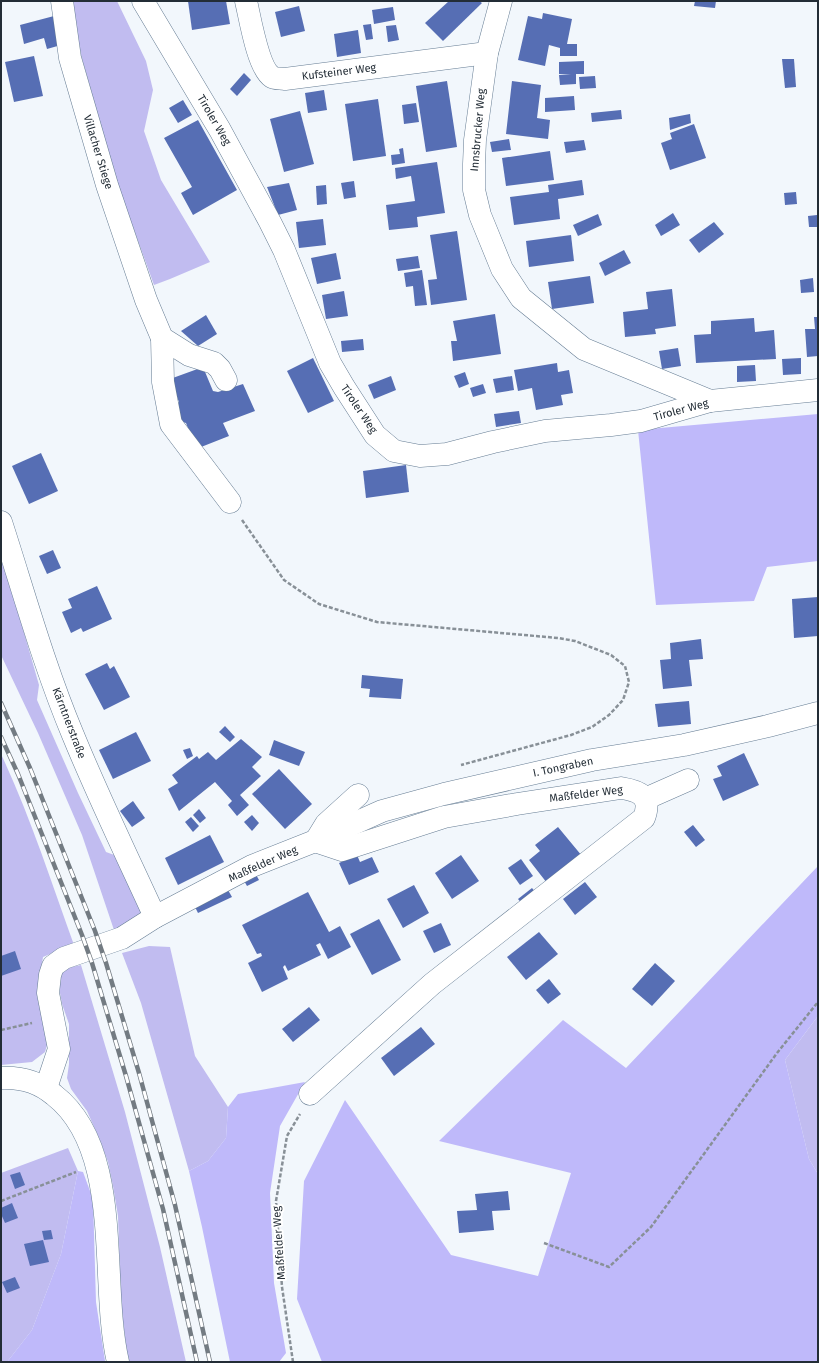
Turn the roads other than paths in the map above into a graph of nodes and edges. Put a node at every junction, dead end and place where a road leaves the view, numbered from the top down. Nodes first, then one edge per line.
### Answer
1 (62, 1) edge
2 (143, 1) edge
3 (246, 1) edge
4 (501, 1) edge
5 (487, 53) junction
6 (162, 338) junction
7 (226, 380) dead end
8 (818, 390) edge
9 (710, 401) junction
10 (230, 502) road end
11 (1, 522) edge
12 (818, 713) edge
13 (688, 780) dead end
14 (358, 795) dead end
15 (645, 799) junction
16 (315, 841) junction
17 (155, 917) junction
18 (1, 1078) edge
19 (46, 1088) junction
20 (310, 1094) road end
21 (118, 1362) edge

1 - 6 street, Villacher Stiege
2 - 9 street, Tiroler Weg
3 - 5 street, Kufsteiner Weg
4 - 5 street, Innsbrucker Weg
5 - 9 street, Innsbrucker Weg
6 - 7 street
6 - 10 street
8 - 9 street, Tiroler Weg
11 - 17 street, Kärntnerstraße
12 - 16 street, I. Tongraben
13 - 15 street
14 - 16 street
15 - 16 street, Maßfelder Weg
15 - 20 street
16 - 17 street, Maßfelder Weg
17 - 19 street, Maßfelder Weg
18 - 19 street
19 - 21 street

